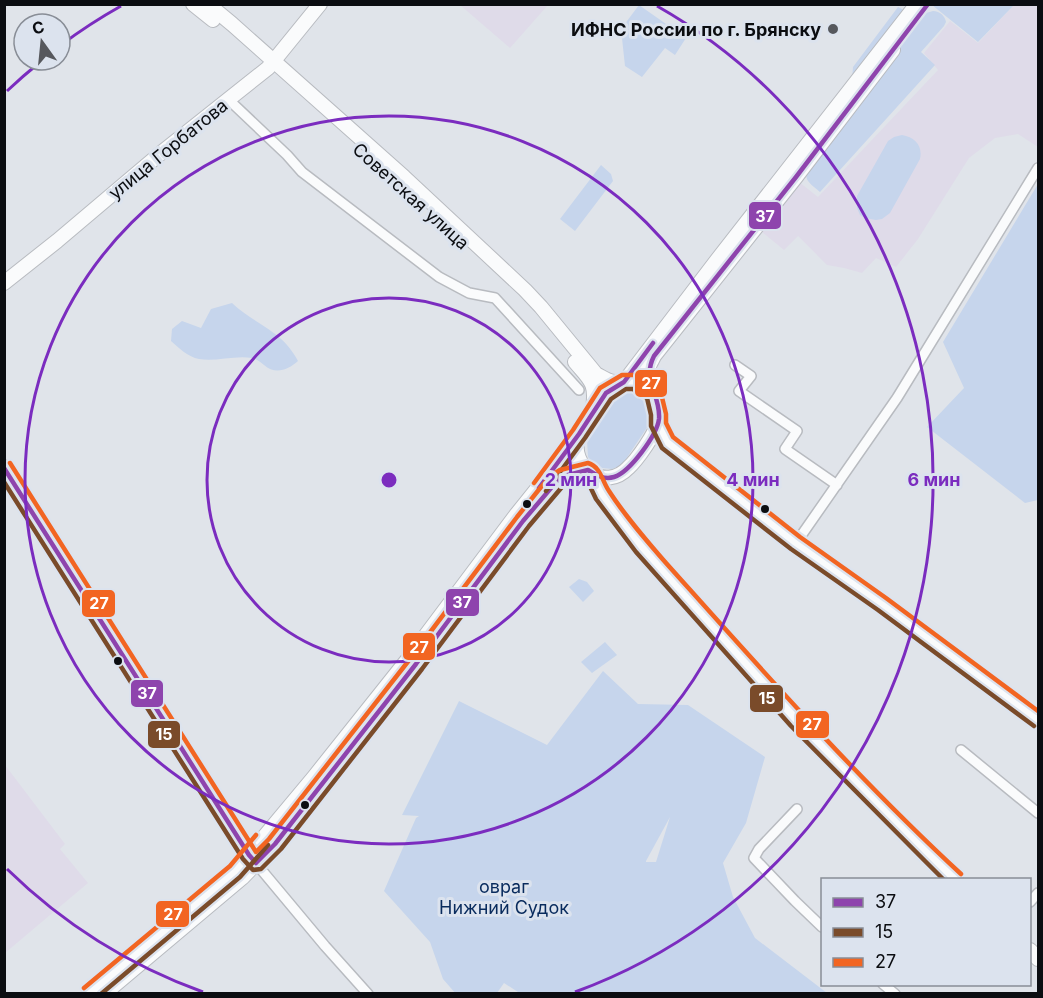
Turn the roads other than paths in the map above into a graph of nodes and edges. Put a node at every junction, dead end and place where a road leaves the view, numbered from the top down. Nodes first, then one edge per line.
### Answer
1 (193, 4) edge
2 (208, 4) edge
3 (320, 4) edge
4 (921, 5) edge
5 (271, 64) junction
6 (229, 100) junction
7 (1038, 168) edge
8 (4, 283) edge
9 (735, 365) dead end
10 (624, 382) junction
11 (579, 390) dead end
12 (654, 394) junction
13 (593, 413) junction
14 (658, 424) junction
15 (579, 434) junction
16 (4, 467) edge
17 (590, 472) junction
18 (837, 485) junction
19 (796, 543) junction
20 (1038, 720) edge
21 (961, 750) dead end
22 (797, 809) dead end
23 (1038, 813) edge
24 (253, 859) junction
25 (955, 878) edge
26 (821, 926) edge
27 (89, 993) edge
28 (104, 993) edge
29 (368, 993) edge

1 - 5 main road, Советская улица
2 - 5 main road, Советская улица
3 - 5 main road, улица Горбатова
4 - 10 main road
4 - 12 main road
5 - 6 main road, улица Горбатова
5 - 10 main road, Советская улица
5 - 13 main road, Советская улица
6 - 8 main road, улица Горбатова
6 - 11 street
7 - 18 street
9 - 18 street
10 - 12 main road
10 - 13 main road
12 - 14 main road
13 - 15 main road
14 - 17 main road
14 - 19 main road
15 - 17 main road
15 - 24 main road
16 - 24 main road
17 - 24 main road
17 - 25 main road
18 - 19 street
19 - 20 main road
21 - 23 street
22 - 26 street
24 - 27 main road
24 - 28 main road
24 - 29 street

